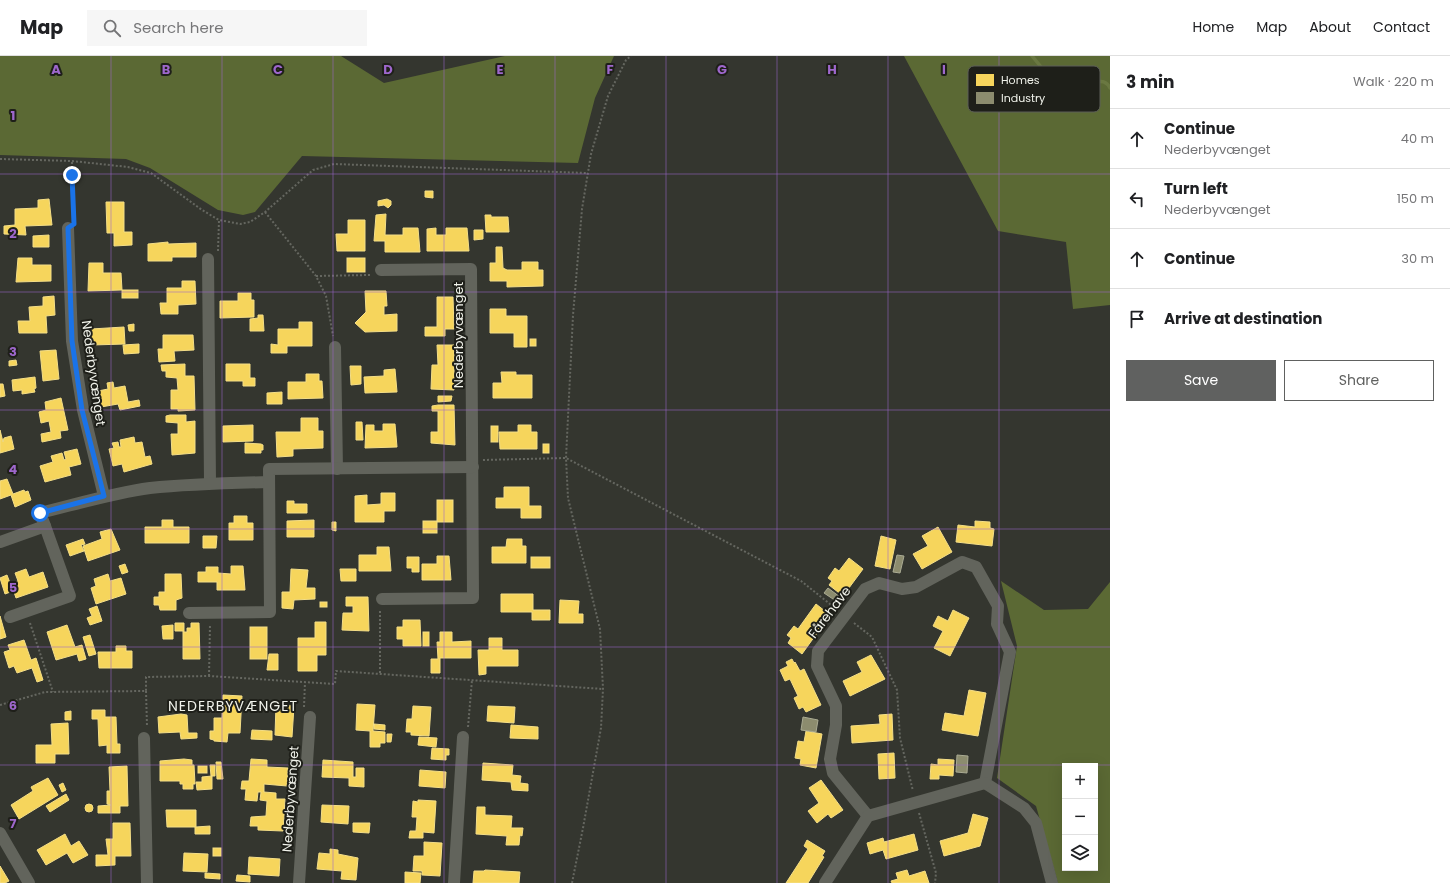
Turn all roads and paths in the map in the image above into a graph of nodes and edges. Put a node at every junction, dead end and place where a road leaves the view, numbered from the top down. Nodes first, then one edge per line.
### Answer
1 (630, 56) edge
2 (0, 159) edge
3 (72, 161) junction
4 (588, 173) junction
5 (265, 212) junction
6 (219, 220) junction
7 (68, 228) joint
8 (208, 259) joint
9 (381, 270) joint
10 (316, 276) junction
11 (335, 348) joint
12 (566, 458) junction
13 (473, 464) junction
14 (337, 469) junction
15 (269, 482) junction
16 (210, 483) junction
17 (104, 496) junction
18 (46, 526) junction
19 (0, 542) edge
20 (382, 599) joint
21 (26, 612) junction
22 (210, 612) junction
23 (189, 613) dead end
24 (844, 616) junction
25 (10, 618) dead end
26 (380, 674) junction
27 (209, 676) junction
28 (472, 680) junction
29 (306, 682) junction
30 (603, 689) junction
31 (146, 691) junction
32 (53, 692) junction
33 (0, 705) edge
34 (310, 717) joint
35 (144, 738) joint
36 (463, 738) joint
37 (985, 783) junction
38 (916, 802) junction
39 (868, 816) junction
40 (0, 833) edge
41 (29, 883) edge
42 (147, 883) edge
43 (299, 883) edge
44 (454, 883) edge
45 (572, 883) edge
46 (824, 883) edge
47 (935, 883) edge
48 (1052, 883) edge

1 - 4 path
2 - 3 path
3 - 6 path
3 - 7 path
4 - 5 path
4 - 12 path
5 - 6 path
5 - 10 path
6 - 8 path
7 - 17 street, Nederbyvænget
8 - 16 street
9 - 10 path
9 - 13 street, Nederbyvænget
10 - 11 path
11 - 14 street
12 - 13 path
12 - 24 path
12 - 30 path
13 - 14 street
13 - 20 street, Nederbyvænget
14 - 15 street
15 - 16 street
15 - 22 street
16 - 17 street
17 - 18 street
18 - 19 street
18 - 21 street
20 - 26 path
21 - 25 street
21 - 32 path
22 - 23 street
22 - 27 path
24 - 37 street, Fårehave
24 - 38 path
24 - 39 street, Fårehave
26 - 28 path
26 - 29 path
27 - 29 path
27 - 31 path
28 - 30 path
28 - 36 path
29 - 34 path
30 - 45 path
31 - 32 path
31 - 35 path
32 - 33 path
34 - 43 street, Nederbyvænget
35 - 42 street
36 - 44 street
37 - 38 street
37 - 48 street
38 - 39 street
38 - 47 path
39 - 46 street
40 - 41 street

